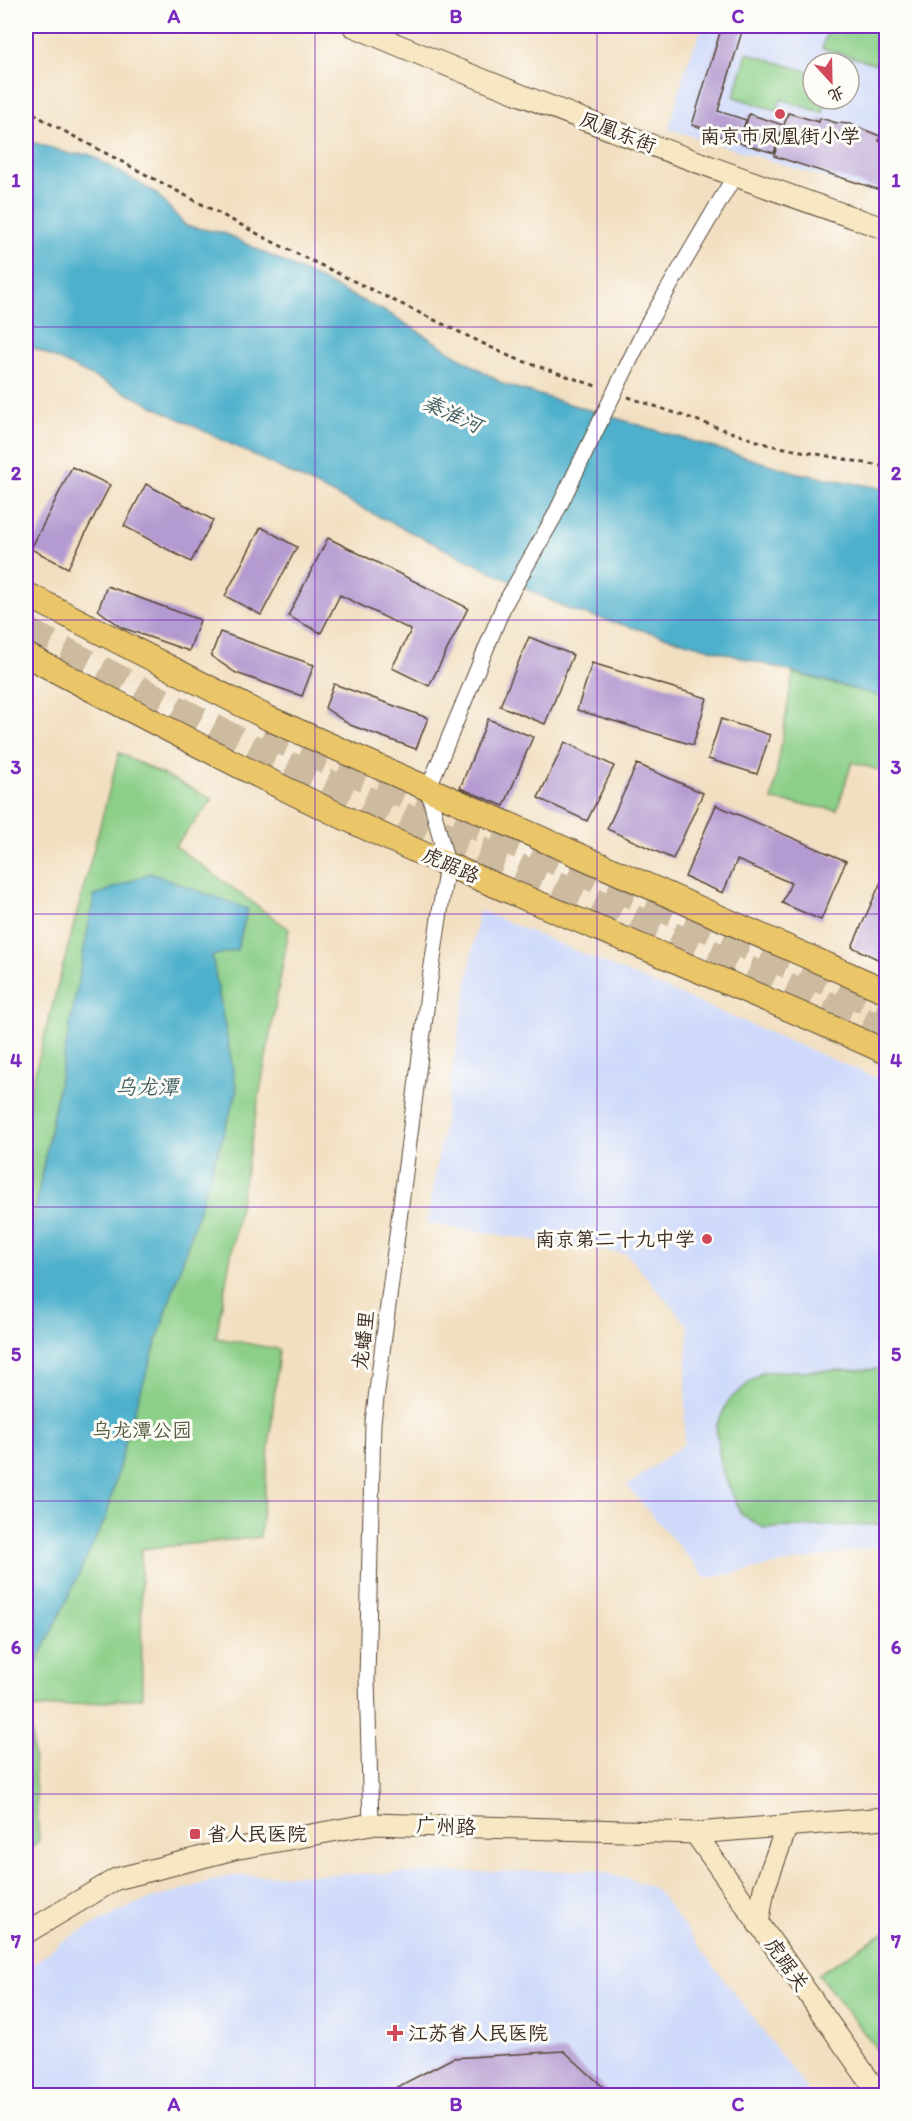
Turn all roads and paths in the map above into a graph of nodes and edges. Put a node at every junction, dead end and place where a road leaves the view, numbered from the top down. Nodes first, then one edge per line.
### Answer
1 (353, 26) edge
2 (26, 108) edge
3 (734, 177) junction
4 (886, 229) edge
5 (601, 388) dead end
6 (623, 395) dead end
7 (886, 467) edge
8 (26, 594) edge
9 (26, 655) edge
10 (428, 789) junction
11 (447, 864) junction
12 (886, 991) edge
13 (886, 1052) edge
14 (26, 1644) edge
15 (31, 1644) dead end
16 (886, 1818) edge
17 (371, 1824) junction
18 (787, 1826) junction
19 (694, 1833) junction
20 (758, 1924) junction
21 (26, 1934) edge
22 (880, 2096) edge

1 - 3 street, 凤凰东街
2 - 5 path
3 - 4 street, 凤凰东街
3 - 10 street, bridge
6 - 7 path
8 - 10 main road
9 - 11 main road, 虎踞路
10 - 11 street
10 - 12 main road
11 - 13 main road, 虎踞路
11 - 17 street, 龙蟠里
14 - 15 path
16 - 18 street, 广州路
17 - 19 street, 广州路
17 - 21 street, 广州路
18 - 19 street, 广州路
18 - 20 street
19 - 20 street, 虎踞关
20 - 22 street, 虎踞关

